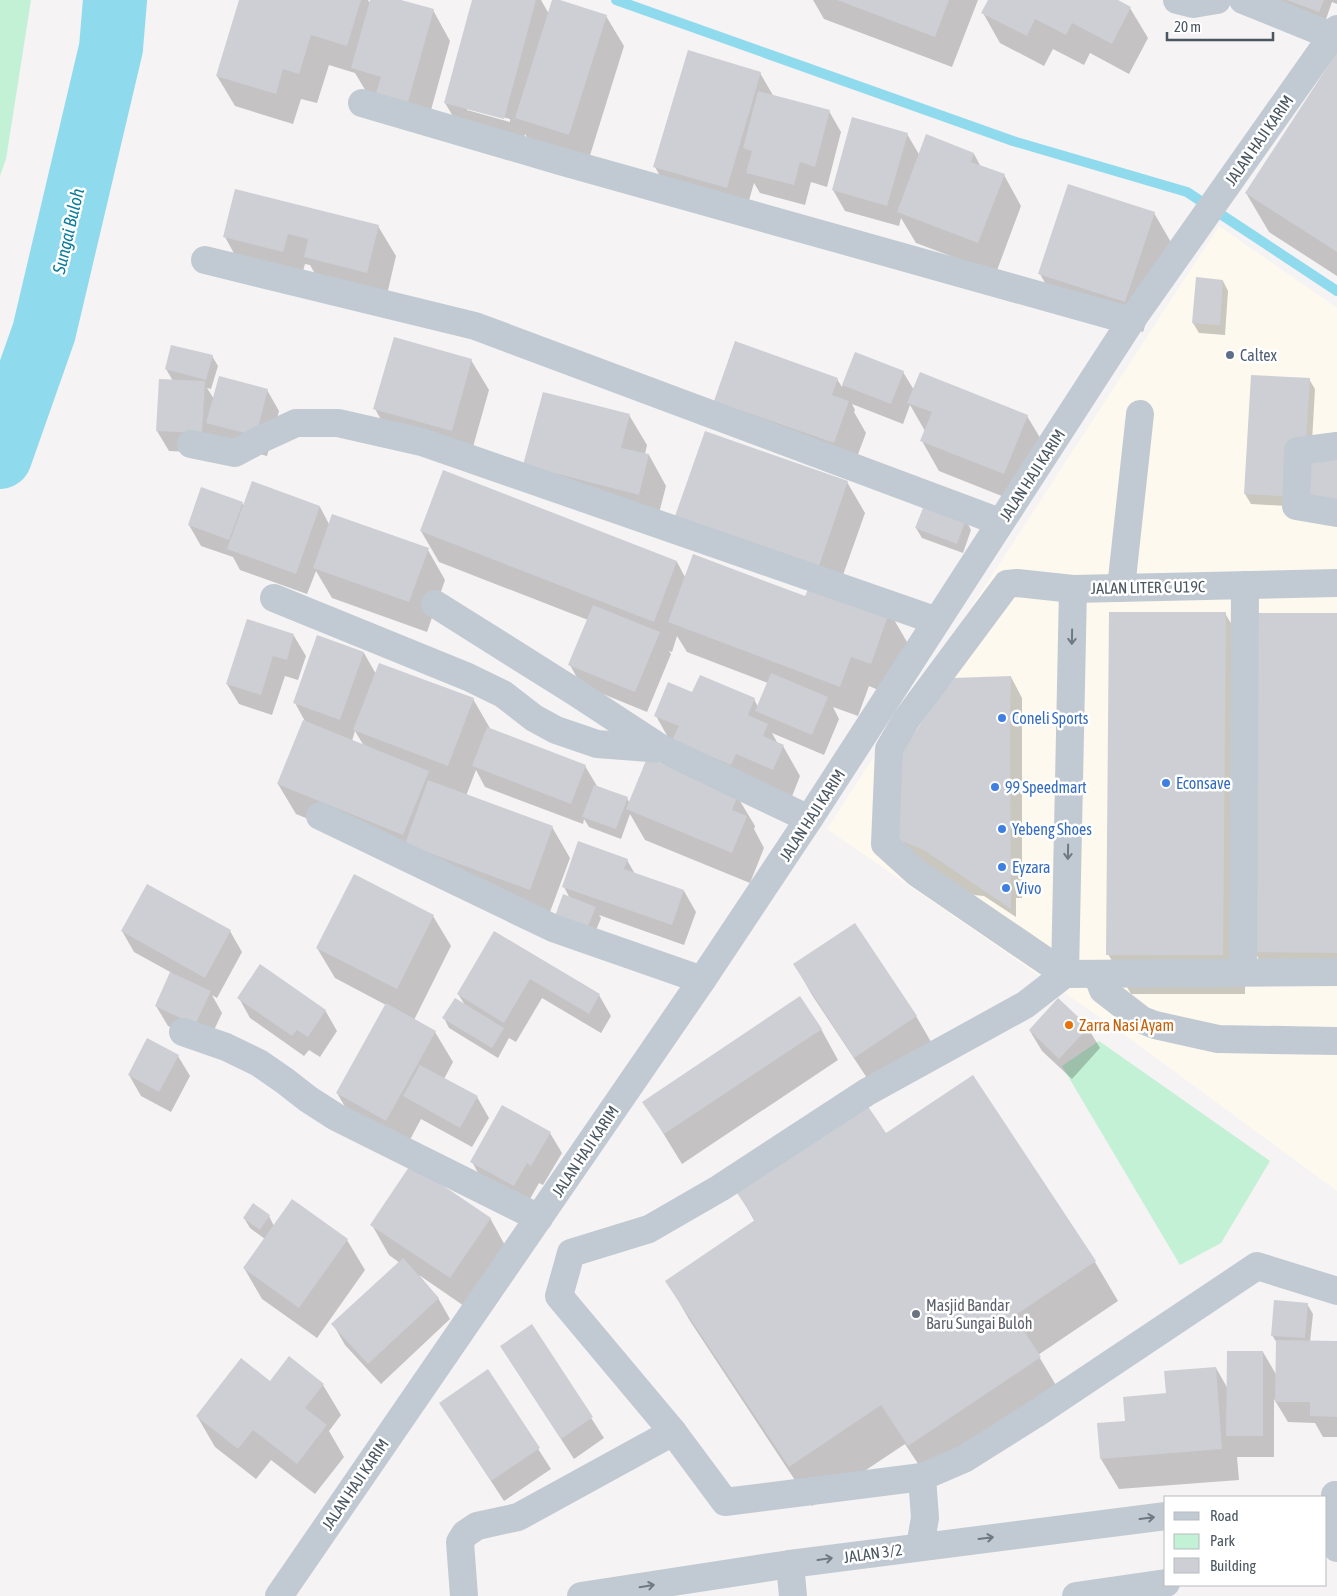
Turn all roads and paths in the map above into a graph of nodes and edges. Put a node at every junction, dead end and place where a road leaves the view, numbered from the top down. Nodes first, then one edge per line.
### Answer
1 (1176, 0) edge
2 (1217, 0) edge
3 (1243, 0) edge
4 (1335, 32) edge
5 (362, 103) dead end
6 (205, 260) dead end
7 (1131, 321) junction
8 (1140, 414) dead end
9 (191, 444) dead end
10 (1337, 446) edge
11 (1337, 513) edge
12 (1000, 522) junction
13 (1337, 583) edge
14 (1245, 585) junction
15 (1121, 588) junction
16 (1073, 589) junction
17 (274, 598) dead end
18 (435, 604) dead end
19 (937, 622) junction
20 (662, 750) junction
21 (320, 816) dead end
22 (809, 819) junction
23 (1243, 972) junction
24 (1337, 972) edge
25 (1065, 974) junction
26 (1097, 974) junction
27 (702, 980) junction
28 (183, 1032) dead end
29 (1337, 1041) edge
30 (539, 1218) junction
31 (1337, 1291) edge
32 (673, 1432) junction
33 (922, 1477) junction
34 (1330, 1496) edge
35 (1164, 1516) edge
36 (920, 1546) junction
37 (1337, 1548) edge
38 (790, 1564) junction
39 (1164, 1583) edge
40 (279, 1596) edge
41 (464, 1596) edge
42 (581, 1596) edge
43 (793, 1596) edge
44 (1076, 1596) edge

1 - 2 street
3 - 4 street
4 - 7 street, JALAN HAJI KARIM
5 - 7 street
6 - 12 street
7 - 12 street, JALAN HAJI KARIM
8 - 15 street
9 - 19 street
10 - 11 street
12 - 19 street, JALAN HAJI KARIM
13 - 14 street, JALAN LITER C U19C
14 - 15 street, JALAN LITER C U19C
14 - 23 street
15 - 16 street, JALAN LITER C U19C
16 -> 25 street, JALAN LITER C U19C
16 - 25 street
17 - 20 street
18 - 20 street
19 - 22 street, JALAN HAJI KARIM
20 - 22 street
21 - 27 street
22 - 27 street, JALAN HAJI KARIM
23 - 24 street
23 - 26 street
25 - 26 street
25 - 32 street
26 - 29 street
27 - 30 street, JALAN HAJI KARIM
28 - 30 street
30 - 40 street, JALAN HAJI KARIM
31 - 33 street
32 - 33 street
32 - 41 street
33 - 36 street
34 - 37 street
36 -> 35 street, JALAN 3/2
38 -> 36 street, JALAN 3/2
42 -> 38 street, JALAN 3/2
38 - 43 street
39 - 44 street

